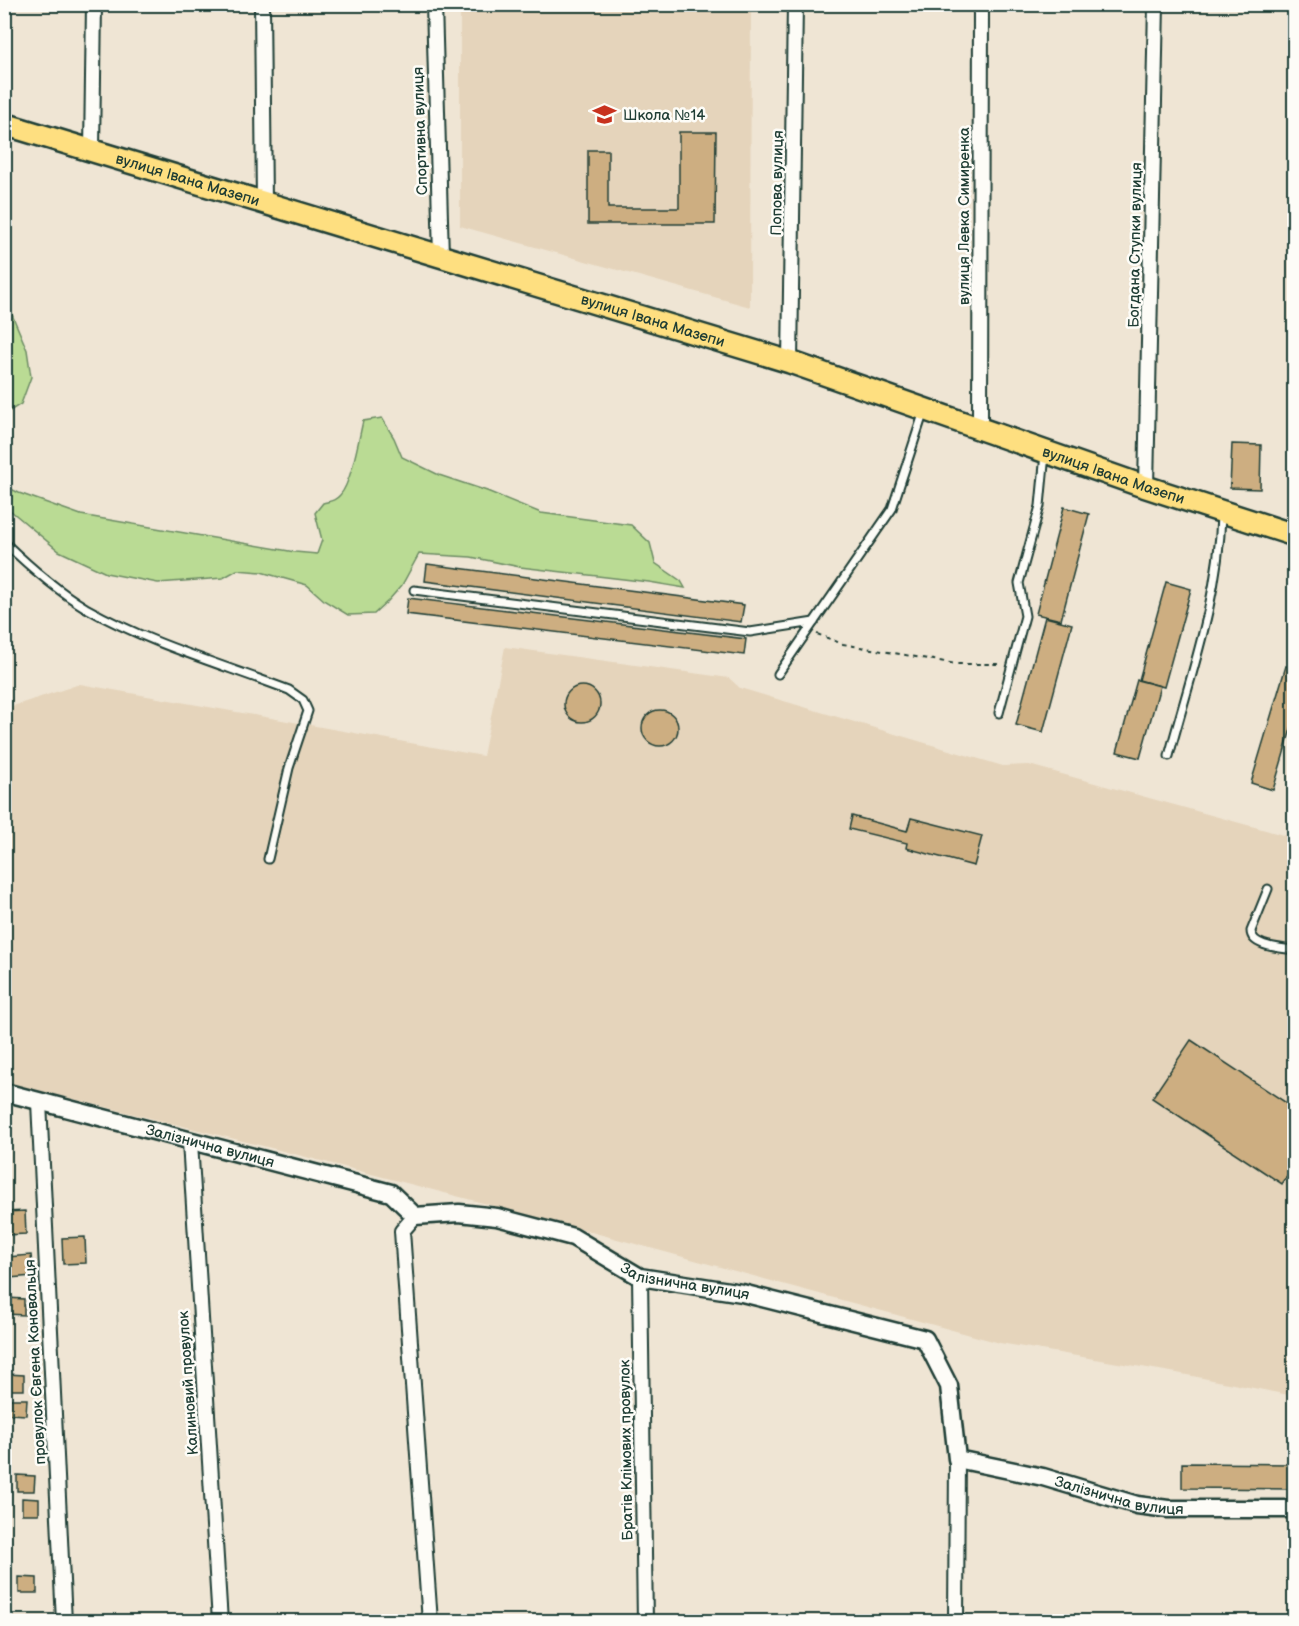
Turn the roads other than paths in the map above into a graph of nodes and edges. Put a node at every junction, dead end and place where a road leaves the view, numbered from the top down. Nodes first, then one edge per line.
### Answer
1 (94, 4) edge
2 (261, 4) edge
3 (434, 4) edge
4 (795, 4) edge
5 (981, 4) edge
6 (1156, 4) edge
7 (4, 124) edge
8 (92, 150) junction
9 (264, 203) junction
10 (441, 256) junction
11 (790, 362) junction
12 (925, 409) junction
13 (980, 428) junction
14 (1046, 452) junction
15 (1146, 487) junction
16 (1221, 513) junction
17 (1294, 535) edge
18 (4, 542) edge
19 (414, 591) dead end
20 (814, 622) junction
21 (778, 674) dead end
22 (999, 713) dead end
23 (1169, 756) dead end
24 (268, 859) dead end
25 (1268, 889) dead end
26 (1294, 950) edge
27 (4, 1092) edge
28 (39, 1102) junction
29 (190, 1142) junction
30 (415, 1216) junction
31 (640, 1277) junction
32 (957, 1459) junction
33 (1294, 1509) edge
34 (64, 1622) edge
35 (220, 1622) edge
36 (430, 1622) edge
37 (645, 1622) edge
38 (956, 1622) edge

1 - 8 street
2 - 9 street
3 - 10 street, Спортивна вулиця
4 - 11 street, Попова вулиця
5 - 13 street, вулиця Левка Симиренка
6 - 15 street, Богдана Ступки вулиця
7 - 8 main road, вулиця Івана Мазепи
8 - 9 main road, вулиця Івана Мазепи
9 - 10 main road, вулиця Івана Мазепи
10 - 11 main road, вулиця Івана Мазепи
11 - 12 main road, вулиця Івана Мазепи
12 - 13 main road, вулиця Івана Мазепи
12 - 20 lane
13 - 14 main road, вулиця Івана Мазепи
14 - 15 main road, вулиця Івана Мазепи
14 - 22 lane
15 - 16 main road, вулиця Івана Мазепи
16 - 17 main road, вулиця Івана Мазепи
16 - 23 lane
18 - 24 lane
19 - 20 lane
20 - 21 lane
25 - 26 lane
27 - 28 street, Залізнична вулиця
28 - 29 street, Залізнична вулиця
28 - 34 street, провулок Євгена Коновальця
29 - 30 street, Залізнична вулиця
29 - 35 street, Калиновий провулок
30 - 31 street, Залізнична вулиця
30 - 36 street
31 - 32 street, Залізнична вулиця
31 - 37 street, Братів Клімових провулок
32 - 33 street, Залізнична вулиця
32 - 38 street

